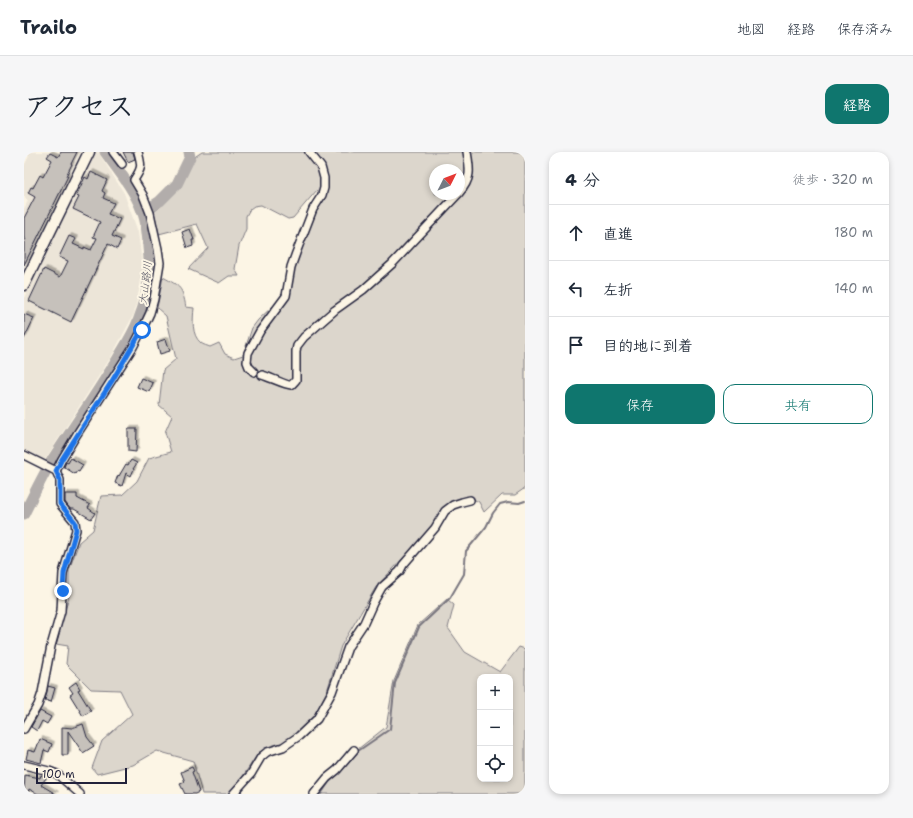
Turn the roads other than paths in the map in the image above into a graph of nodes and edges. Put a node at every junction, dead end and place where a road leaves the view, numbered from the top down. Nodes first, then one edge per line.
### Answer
1 (89, 152) edge
2 (113, 152) edge
3 (138, 152) edge
4 (308, 152) edge
5 (468, 152) edge
6 (122, 164) dead end
7 (465, 186) edge
8 (453, 200) edge
9 (24, 285) edge
10 (254, 372) dead end
11 (262, 375) dead end
12 (24, 455) edge
13 (55, 470) junction
14 (470, 500) dead end
15 (24, 729) edge
16 (354, 750) dead end
17 (24, 765) edge
18 (80, 794) edge
19 (233, 794) edge
20 (314, 794) edge

1 - 9 street
2 - 6 street
3 - 13 street
4 - 10 street
5 - 7 street
8 - 11 street
12 - 13 street
13 - 15 street
14 - 19 street
16 - 20 street
17 - 18 street

